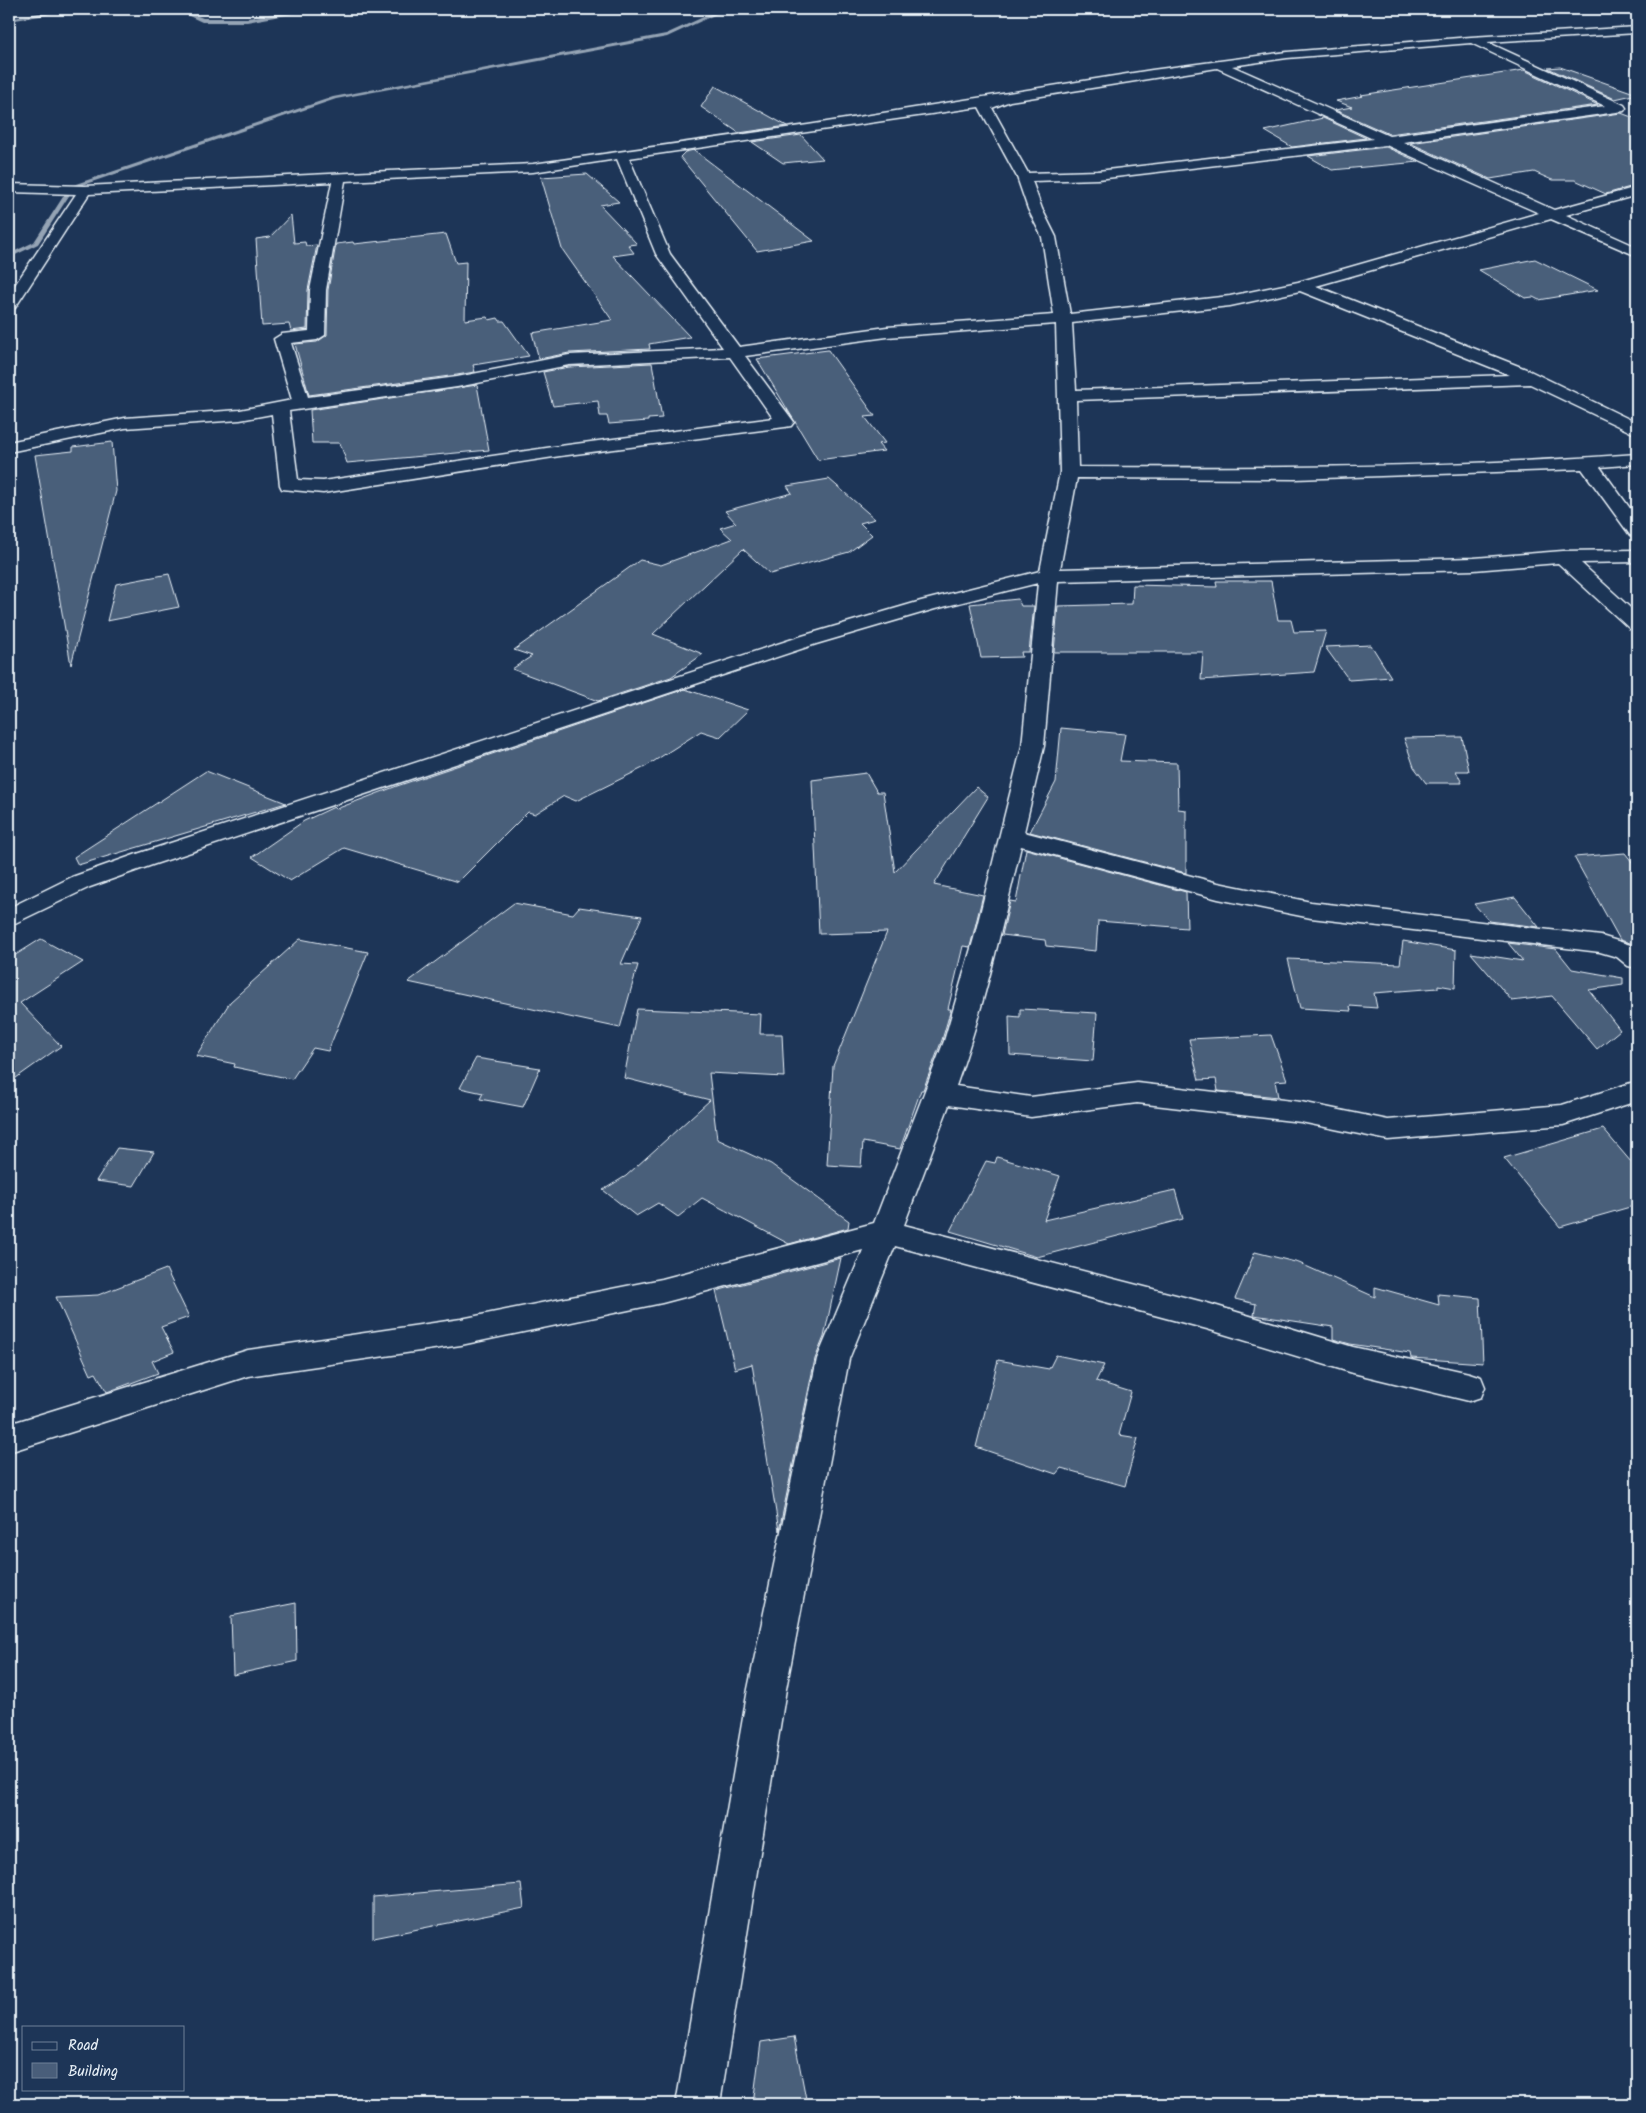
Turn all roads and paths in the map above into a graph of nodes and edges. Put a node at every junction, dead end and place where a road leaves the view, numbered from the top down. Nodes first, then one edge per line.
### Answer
1 (1637, 30) edge
2 (1471, 40) junction
3 (1219, 65) junction
4 (997, 100) junction
5 (1385, 140) junction
6 (622, 156) junction
7 (1024, 177) junction
8 (339, 179) junction
9 (9, 188) edge
10 (85, 190) junction
11 (1637, 191) edge
12 (1552, 215) junction
13 (1637, 252) edge
14 (1302, 286) junction
15 (9, 305) edge
16 (1064, 319) junction
17 (735, 352) junction
18 (1531, 378) junction
19 (1069, 395) junction
20 (301, 403) junction
21 (280, 407) junction
22 (1637, 430) edge
23 (9, 447) edge
24 (1637, 460) edge
25 (1587, 463) junction
26 (1069, 472) junction
27 (1637, 531) edge
28 (1637, 556) edge
29 (1564, 557) junction
30 (1049, 575) junction
31 (1637, 624) edge
32 (1011, 836) junction
33 (9, 918) edge
34 (1637, 960) edge
35 (1637, 1091) edge
36 (939, 1093) junction
37 (886, 1232) junction
38 (1469, 1387) dead end
39 (9, 1438) edge
40 (698, 2104) edge

1 - 2 street
2 - 3 street
2 - 5 street
3 - 4 street
3 - 5 street
4 - 6 street
4 - 7 street
5 - 7 street
5 - 12 street
6 - 8 street
6 - 17 street
7 - 16 street
8 - 10 street
8 - 20 street
9 - 10 street
10 - 15 street
11 - 12 street
12 - 13 street
12 - 14 street
14 - 16 street
14 - 18 street
16 - 17 street
16 - 19 street
17 - 20 street
17 - 21 street
18 - 19 street
18 - 22 street
19 - 26 street
20 - 21 street
21 - 23 street
24 - 25 street
25 - 26 street
25 - 27 street
26 - 30 street
28 - 29 street
29 - 30 street
29 - 31 street
30 - 32 street
30 - 33 street
32 - 34 street
32 - 36 street
35 - 36 street
36 - 37 street
37 - 38 street
37 - 39 street
37 - 40 street

